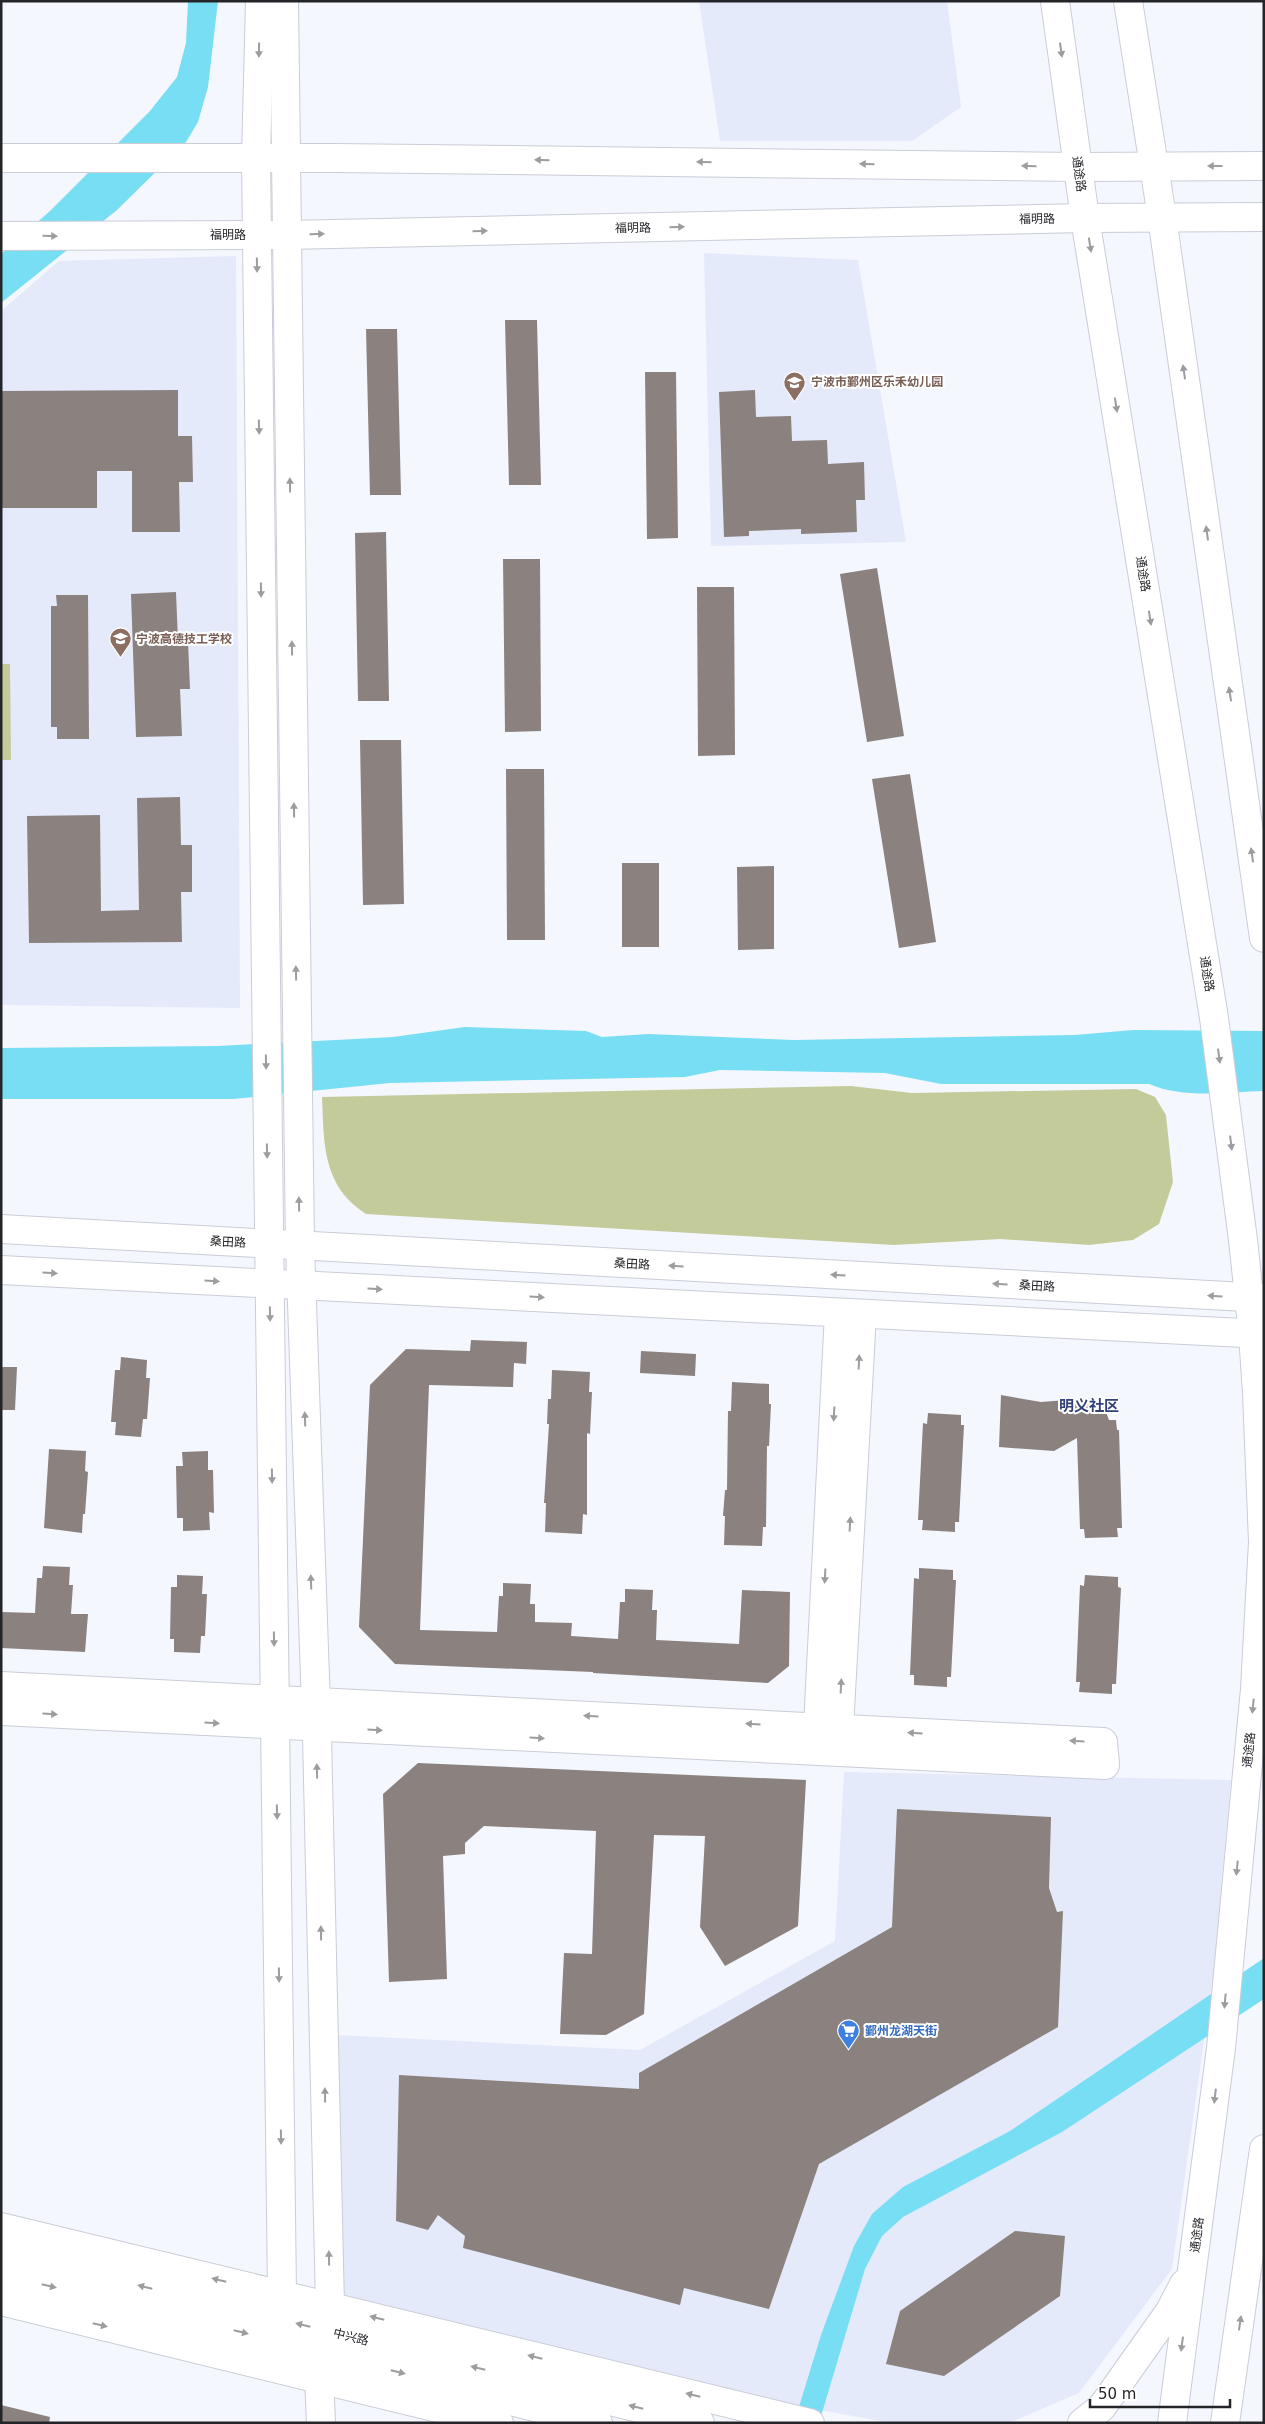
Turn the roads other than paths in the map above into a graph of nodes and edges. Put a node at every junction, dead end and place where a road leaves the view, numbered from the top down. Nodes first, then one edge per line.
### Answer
1 (260, 1) edge
2 (284, 1) edge
3 (1055, 1) edge
4 (1128, 1) edge
5 (1, 158) edge
6 (256, 158) junction
7 (285, 158) junction
8 (1078, 166) junction
9 (1154, 166) junction
10 (1264, 166) edge
11 (1264, 216) edge
12 (1162, 217) junction
13 (1085, 218) junction
14 (257, 235) junction
15 (286, 235) junction
16 (1, 236) edge
17 (1264, 938) edge
18 (1, 1229) edge
19 (268, 1244) junction
20 (300, 1246) junction
21 (1, 1270) edge
22 (269, 1284) junction
23 (301, 1285) junction
24 (1256, 1298) edge
25 (850, 1313) junction
26 (1258, 1334) edge
27 (1, 1686) edge
28 (1, 1711) edge
29 (275, 1713) junction
30 (316, 1715) junction
31 (828, 1740) junction
32 (1264, 2149) edge
33 (1259, 2217) edge
34 (1, 2227) edge
35 (1, 2252) edge
36 (1193, 2268) junction
37 (1, 2275) edge
38 (282, 2295) junction
39 (1, 2301) edge
40 (330, 2307) junction
41 (319, 2378) junction
42 (321, 2423) edge
43 (498, 2423) edge
44 (598, 2423) edge
45 (700, 2423) edge
46 (810, 2423) edge
47 (1082, 2423) edge
48 (1172, 2423) edge
49 (1225, 2423) edge

1 -> 6 main road
2 - 7 main road
3 -> 8 main road, 通途路
4 - 9 main road
5 - 6 main road
6 - 7 main road
6 - 14 main road
8 -> 7 main road
7 - 15 main road
8 - 9 main road
8 - 13 main road, 通途路
10 -> 9 main road
9 - 12 main road
11 - 12 main road, 福明路
12 - 13 main road, 福明路
17 -> 12 main road
15 -> 13 main road, 福明路
13 -> 24 main road, 通途路
14 - 15 main road, 福明路
16 -> 14 main road, 福明路
14 -> 19 main road
20 -> 15 main road
18 - 19 main road, 桑田路
19 - 20 main road, 桑田路
19 - 22 main road
20 - 23 main road
24 -> 20 main road, 桑田路
21 -> 22 main road
22 - 23 main road
22 -> 29 main road
23 -> 25 main road
30 -> 23 main road
24 - 26 main road, 通途路
25 - 26 main road
25 - 31 main road
26 -> 36 main road, 通途路
27 - 29 main road
28 -> 29 main road
29 - 30 main road
29 -> 38 main road
30 - 31 main road
40 -> 30 main road
31 -> 31 main road
32 - 33 main road
49 -> 33 main road
38 -> 34 main road
45 -> 35 main road, 中兴路
36 - 47 main road
36 -> 48 main road, 通途路
37 -> 44 main road, 中兴路
38 - 40 main road
39 -> 41 main road
46 -> 40 main road
41 - 42 main road
41 - 43 main road

